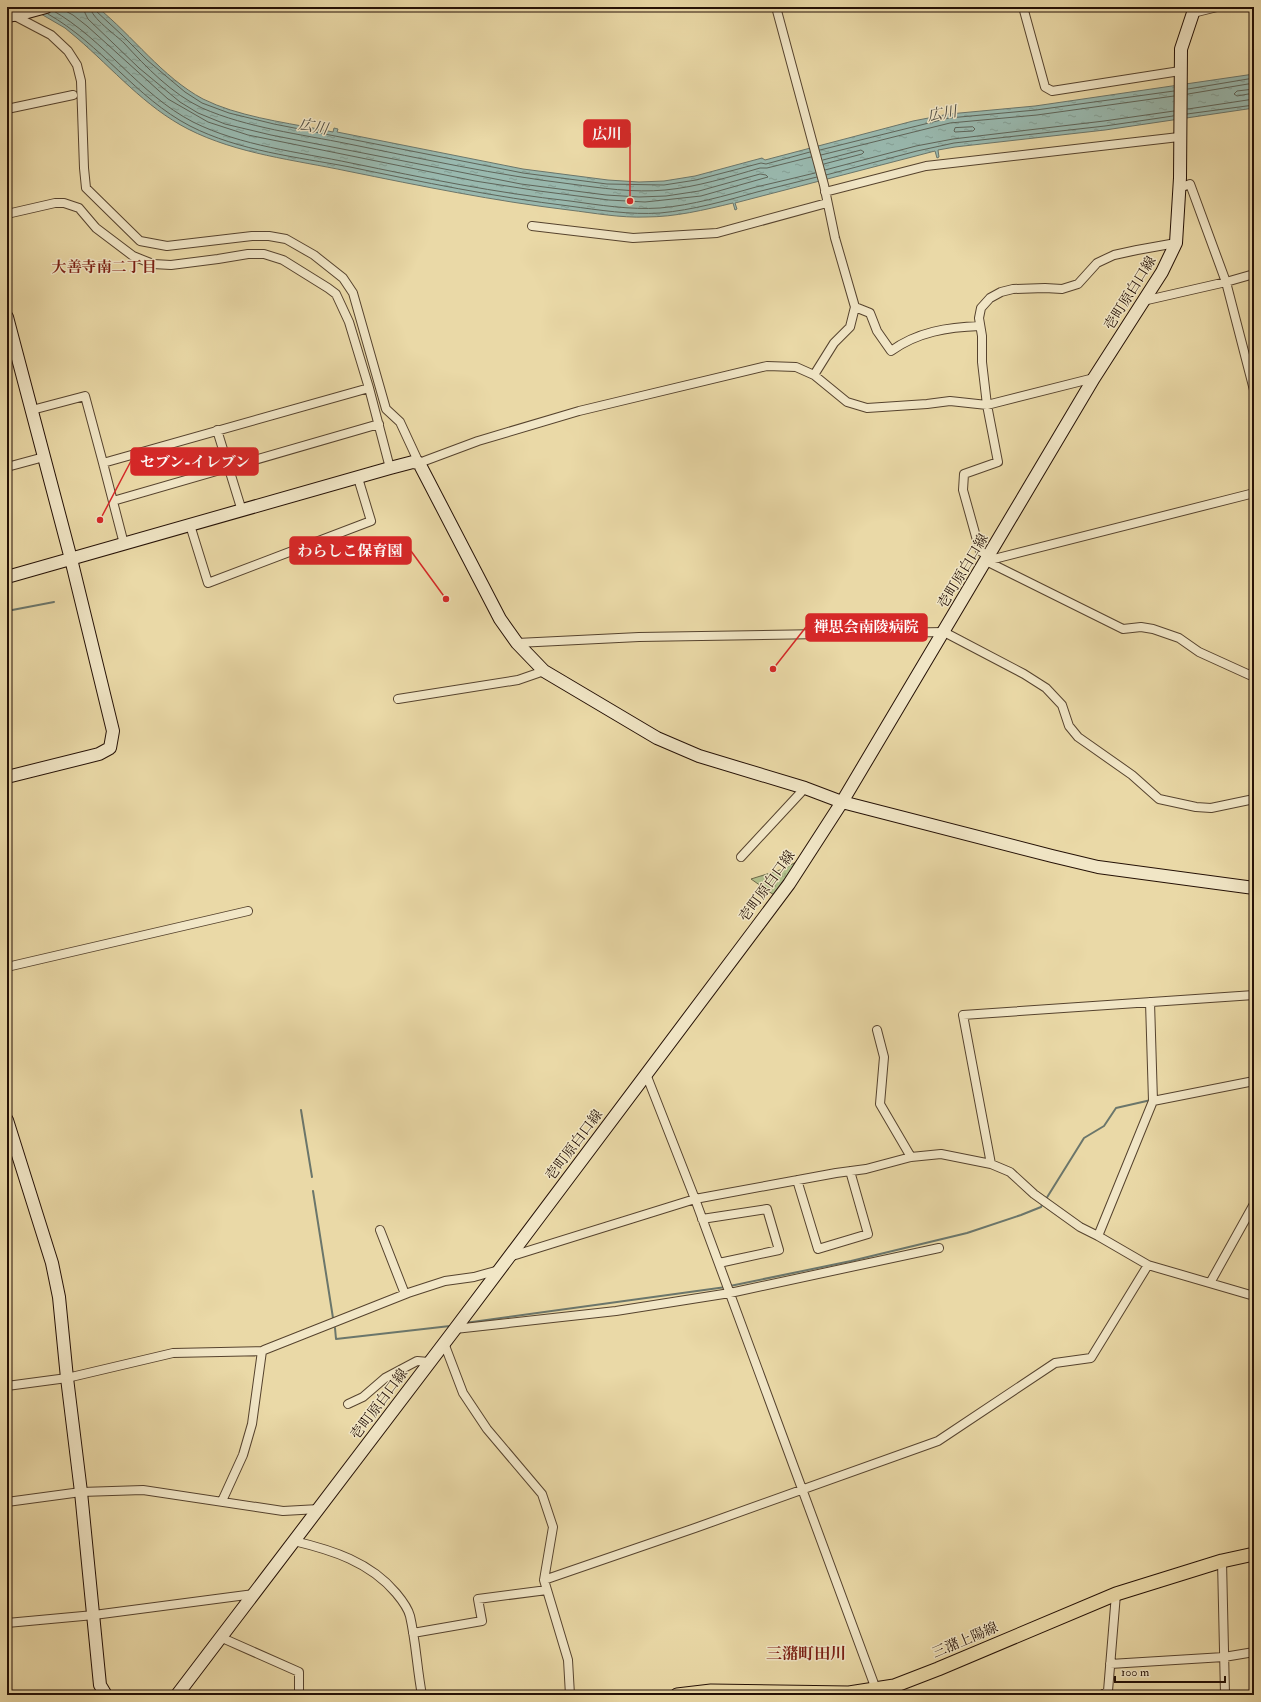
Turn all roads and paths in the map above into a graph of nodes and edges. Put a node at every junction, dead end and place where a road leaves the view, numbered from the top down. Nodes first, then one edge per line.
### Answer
1 (46, 7) edge
2 (776, 7) edge
3 (1024, 7) edge
4 (1217, 7) edge
5 (1194, 10) edge
6 (13, 14) edge
7 (1180, 73) junction
8 (73, 95) dead end
9 (7, 109) edge
10 (1180, 132) junction
11 (1179, 188) junction
12 (825, 189) junction
13 (827, 203) junction
14 (7, 214) edge
15 (532, 226) dead end
16 (1176, 244) junction
17 (1254, 274) edge
18 (1226, 282) junction
19 (1143, 301) junction
20 (855, 307) junction
21 (7, 318) edge
22 (980, 326) junction
23 (814, 375) junction
24 (1094, 378) junction
25 (369, 388) junction
26 (1254, 390) edge
27 (987, 405) junction
28 (32, 410) junction
29 (379, 424) junction
30 (218, 430) junction
31 (44, 457) junction
32 (104, 462) junction
33 (419, 463) junction
34 (7, 467) edge
35 (228, 467) junction
36 (390, 468) junction
37 (358, 478) junction
38 (1254, 492) edge
39 (113, 500) junction
40 (242, 511) junction
41 (190, 525) junction
42 (124, 544) junction
43 (988, 558) junction
44 (71, 559) junction
45 (7, 577) edge
46 (944, 632) junction
47 (517, 643) junction
48 (544, 671) junction
49 (1254, 677) edge
50 (398, 698) dead end
51 (7, 777) edge
52 (805, 788) junction
53 (1254, 799) edge
54 (842, 802) junction
55 (741, 857) dead end
56 (1254, 888) edge
57 (248, 911) dead end
58 (7, 967) edge
59 (1254, 995) edge
60 (1150, 1002) junction
61 (877, 1030) dead end
62 (646, 1074) junction
63 (1254, 1081) edge
64 (1153, 1101) junction
65 (7, 1120) edge
66 (11, 1142) edge
67 (911, 1156) junction
68 (991, 1164) junction
69 (850, 1172) junction
70 (796, 1180) junction
71 (695, 1200) junction
72 (1254, 1204) edge
73 (702, 1219) junction
74 (380, 1230) dead end
75 (1098, 1236) junction
76 (939, 1248) dead end
77 (508, 1258) junction
78 (719, 1264) junction
79 (1148, 1265) junction
80 (499, 1270) junction
81 (1210, 1283) junction
82 (730, 1293) junction
83 (405, 1294) junction
84 (1254, 1296) edge
85 (455, 1329) junction
86 (444, 1343) junction
87 (262, 1351) junction
88 (429, 1362) junction
89 (67, 1378) junction
90 (7, 1386) edge
91 (348, 1404) dead end
92 (802, 1489) junction
93 (82, 1492) junction
94 (222, 1501) junction
95 (7, 1502) edge
96 (319, 1509) junction
97 (294, 1541) junction
98 (1254, 1554) edge
99 (1222, 1561) junction
100 (544, 1580) junction
101 (547, 1590) junction
102 (254, 1594) junction
103 (1116, 1594) junction
104 (94, 1614) junction
105 (7, 1623) edge
106 (413, 1633) junction
107 (220, 1637) junction
108 (1254, 1652) edge
109 (1224, 1657) junction
110 (1110, 1664) junction
111 (877, 1692) edge
112 (106, 1695) edge
113 (177, 1695) edge
114 (299, 1695) edge
115 (422, 1695) edge
116 (570, 1695) edge
117 (679, 1695) edge
118 (1102, 1695) edge
119 (1225, 1695) edge

1 - 6 street
2 - 12 street
3 - 7 street
4 - 5 street
5 - 7 street, 壱町原白口線
6 - 33 street
7 - 10 street, 壱町原白口線
8 - 9 street
10 - 11 street, 壱町原白口線
10 - 12 street
11 - 16 street, 壱町原白口線
11 - 18 street
12 - 13 street
13 - 15 street
13 - 20 street
14 - 25 street
16 - 19 street, 壱町原白口線
16 - 22 street
17 - 18 street
18 - 19 street
18 - 26 street
19 - 24 street, 壱町原白口線
20 - 22 street
20 - 23 street
21 - 28 street
22 - 27 street
23 - 27 street
23 - 33 street
24 - 27 street
24 - 43 street, 壱町原白口線
25 - 29 street
25 - 30 street
27 - 43 street
28 - 31 street
28 - 32 street
29 - 35 street
29 - 36 street
30 - 32 street
30 - 35 street
31 - 34 street
31 - 44 street
32 - 39 street
33 - 36 street
33 - 47 street
35 - 39 street
35 - 40 street
36 - 37 street
37 - 40 street
37 - 41 street
38 - 43 street
39 - 42 street
40 - 41 street
41 - 42 street
42 - 44 street
43 - 46 street, 壱町原白口線
43 - 49 street
44 - 45 street
44 - 51 street
46 - 47 street
46 - 53 street
46 - 54 street, 壱町原白口線
47 - 48 street
48 - 50 street
48 - 52 street
52 - 54 street
52 - 55 street
54 - 56 street
54 - 62 street, 壱町原白口線
57 - 58 street
59 - 60 street
60 - 64 street
60 - 68 street
61 - 67 street
62 - 71 street
62 - 77 street, 壱町原白口線
63 - 64 street
64 - 75 street
65 - 66 street
66 - 89 street
67 - 68 street
67 - 69 street
68 - 75 street
69 - 70 street
69 - 70 street
70 - 71 street
71 - 73 street
71 - 77 street
72 - 81 street
73 - 78 street
73 - 78 street
74 - 83 street
75 - 79 street
76 - 82 street
77 - 80 street, 壱町原白口線
78 - 82 street
79 - 81 street
79 - 92 street
80 - 83 street
80 - 85 street, 壱町原白口線
81 - 84 street
82 - 85 street
82 - 92 street
83 - 87 street
85 - 86 street, 壱町原白口線
86 - 88 street, 壱町原白口線
86 - 100 street
87 - 89 street
87 - 94 street
88 - 91 street
88 - 96 street, 壱町原白口線
89 - 90 street
89 - 93 street
92 - 100 street
92 - 111 street
93 - 94 street
93 - 95 street
93 - 104 street
94 - 96 street
96 - 97 street, 壱町原白口線
97 - 102 street, 壱町原白口線
97 - 106 street
98 - 99 main road, 三潴上陽線
99 - 103 main road, 三潴上陽線
99 - 109 street
100 - 101 street
101 - 106 street
101 - 116 street
102 - 104 street
102 - 107 street, 壱町原白口線
103 - 110 street
103 - 111 main road, 三潴上陽線
104 - 105 street
104 - 112 street
106 - 115 street
107 - 113 street, 壱町原白口線
107 - 114 street
108 - 109 street
109 - 110 street
109 - 119 street
110 - 118 street
111 - 117 main road, 三潴上陽線

